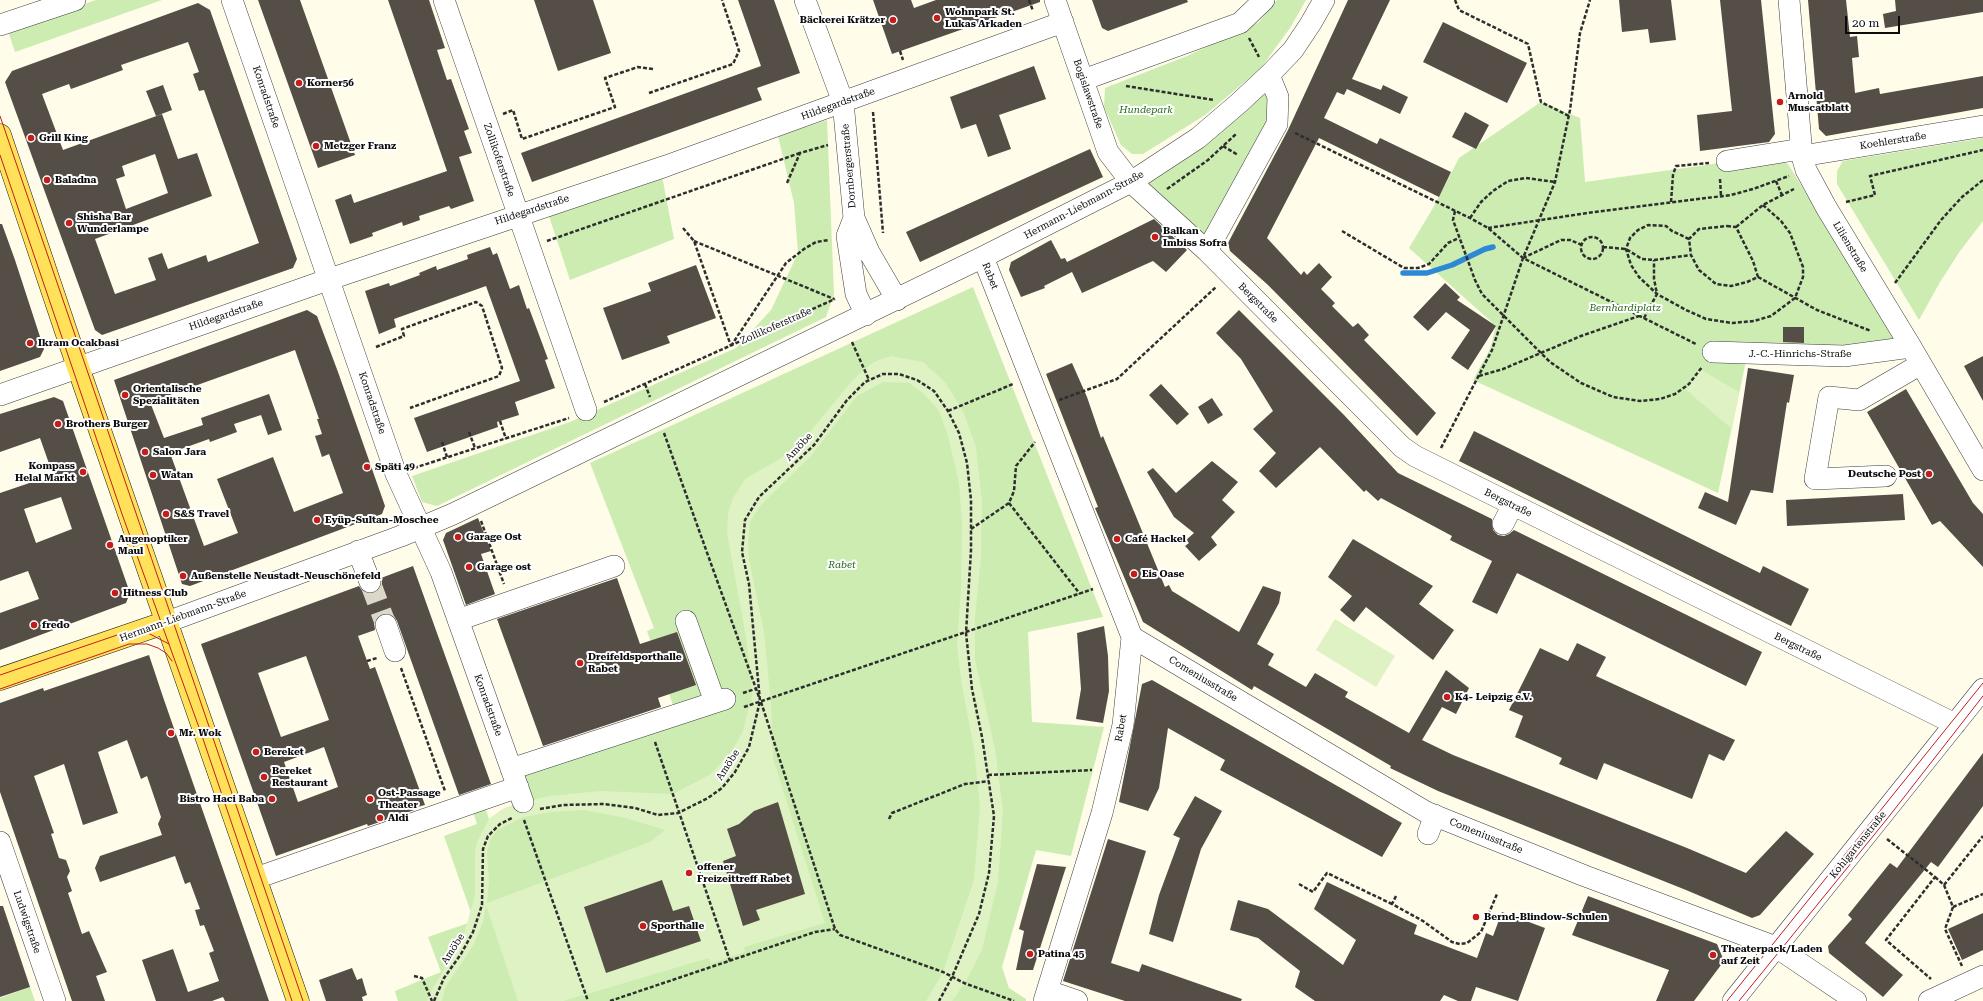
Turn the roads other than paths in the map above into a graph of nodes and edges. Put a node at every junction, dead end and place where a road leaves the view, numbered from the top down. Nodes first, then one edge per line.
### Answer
1 (75, 0) edge
2 (232, 0) edge
3 (444, 0) edge
4 (805, 0) edge
5 (1055, 0) edge
6 (1264, 0) edge
7 (1324, 0) edge
8 (1789, 0) edge
9 (1063, 22) junction
10 (0, 26) edge
11 (1269, 75) junction
12 (1083, 80) junction
13 (843, 102) junction
14 (1983, 126) edge
15 (0, 135) edge
16 (1727, 161) road end
17 (1805, 164) junction
18 (1131, 182) junction
19 (526, 212) junction
20 (850, 227) junction
21 (1207, 251) junction
22 (983, 258) junction
23 (330, 278) junction
24 (881, 307) junction
25 (1713, 352) road end
26 (1916, 355) junction
27 (78, 367) junction
28 (0, 395) edge
29 (586, 410) road end
30 (1983, 470) edge
31 (1886, 476) dead end
32 (1513, 505) junction
33 (1503, 524) dead end
34 (420, 528) junction
35 (358, 551) junction
36 (614, 566) dead end
37 (370, 582) tunnel mouth
38 (458, 620) junction
39 (686, 621) dead end
40 (167, 622) junction
41 (386, 625) tunnel mouth
42 (1132, 637) junction
43 (395, 651) road end
44 (0, 679) edge
45 (1983, 689) edge
46 (1955, 724) junction
47 (520, 793) junction
48 (0, 842) edge
49 (256, 878) junction
50 (1776, 947) junction
51 (1976, 980) edge
52 (1046, 996) edge
53 (1937, 997) edge
54 (55, 1001) edge
55 (298, 1001) edge
56 (1077, 1001) edge
57 (1733, 1001) edge
58 (1856, 1001) edge

1 - 10 street
2 - 23 street, Konradstraße
3 - 19 street, Zollikoferstraße
4 - 13 street, Dornbergerstraße
5 - 9 street, Bogislawstraße
6 - 12 street
7 - 11 street, Hermann-Liebmann-Straße
8 - 17 street, Lilienstraße
9 - 12 street, Bogislawstraße
9 - 13 street, Hildegardstraße
11 - 18 street, Hermann-Liebmann-Straße
11 - 21 street
12 - 18 street, Bogislawstraße
13 - 19 street, Hildegardstraße
13 - 20 street, Dornbergerstraße
14 - 17 street, Koehlerstraße
15 - 27 main road
16 - 17 street, Koehlerstraße
17 - 26 street, Lilienstraße
18 - 21 street, Bergstraße
18 - 22 street, Hermann-Liebmann-Straße
19 - 23 street, Hildegardstraße
19 - 29 street, Zollikoferstraße
20 - 24 street, Dornbergerstraße
20 - 24 street, Dornbergerstraße
21 - 32 street, Bergstraße
22 - 24 street, Hermann-Liebmann-Straße
22 - 42 street, Rabet
23 - 27 street, Hildegardstraße
23 - 34 street, Konradstraße
24 - 34 street, Hermann-Liebmann-Straße
25 - 26 street, J.-C.-Hinrichs-Straße
26 - 30 street, Lilienstraße
26 - 31 street
27 - 28 street, Hildegardstraße
27 - 40 main road
32 - 33 street
32 - 46 street, Bergstraße
34 - 35 street, Hermann-Liebmann-Straße
34 - 38 street, Konradstraße
35 - 37 street
35 - 40 street, Hermann-Liebmann-Straße
36 - 38 street
38 - 47 street, Konradstraße
39 - 47 street
40 - 44 main road, Hermann-Liebmann-Straße
40 - 49 main road
41 - 43 street
42 - 50 street, Comeniusstraße
42 - 52 street, Rabet
45 - 46 street, Kohlgartenstraße
46 - 50 street, Kohlgartenstraße
47 - 49 street
48 - 54 street, Ludwigstraße
49 - 55 main road
50 - 57 street, Kohlgartenstraße
50 - 58 street, Comeniusstraße
51 - 53 street
52 - 56 street

